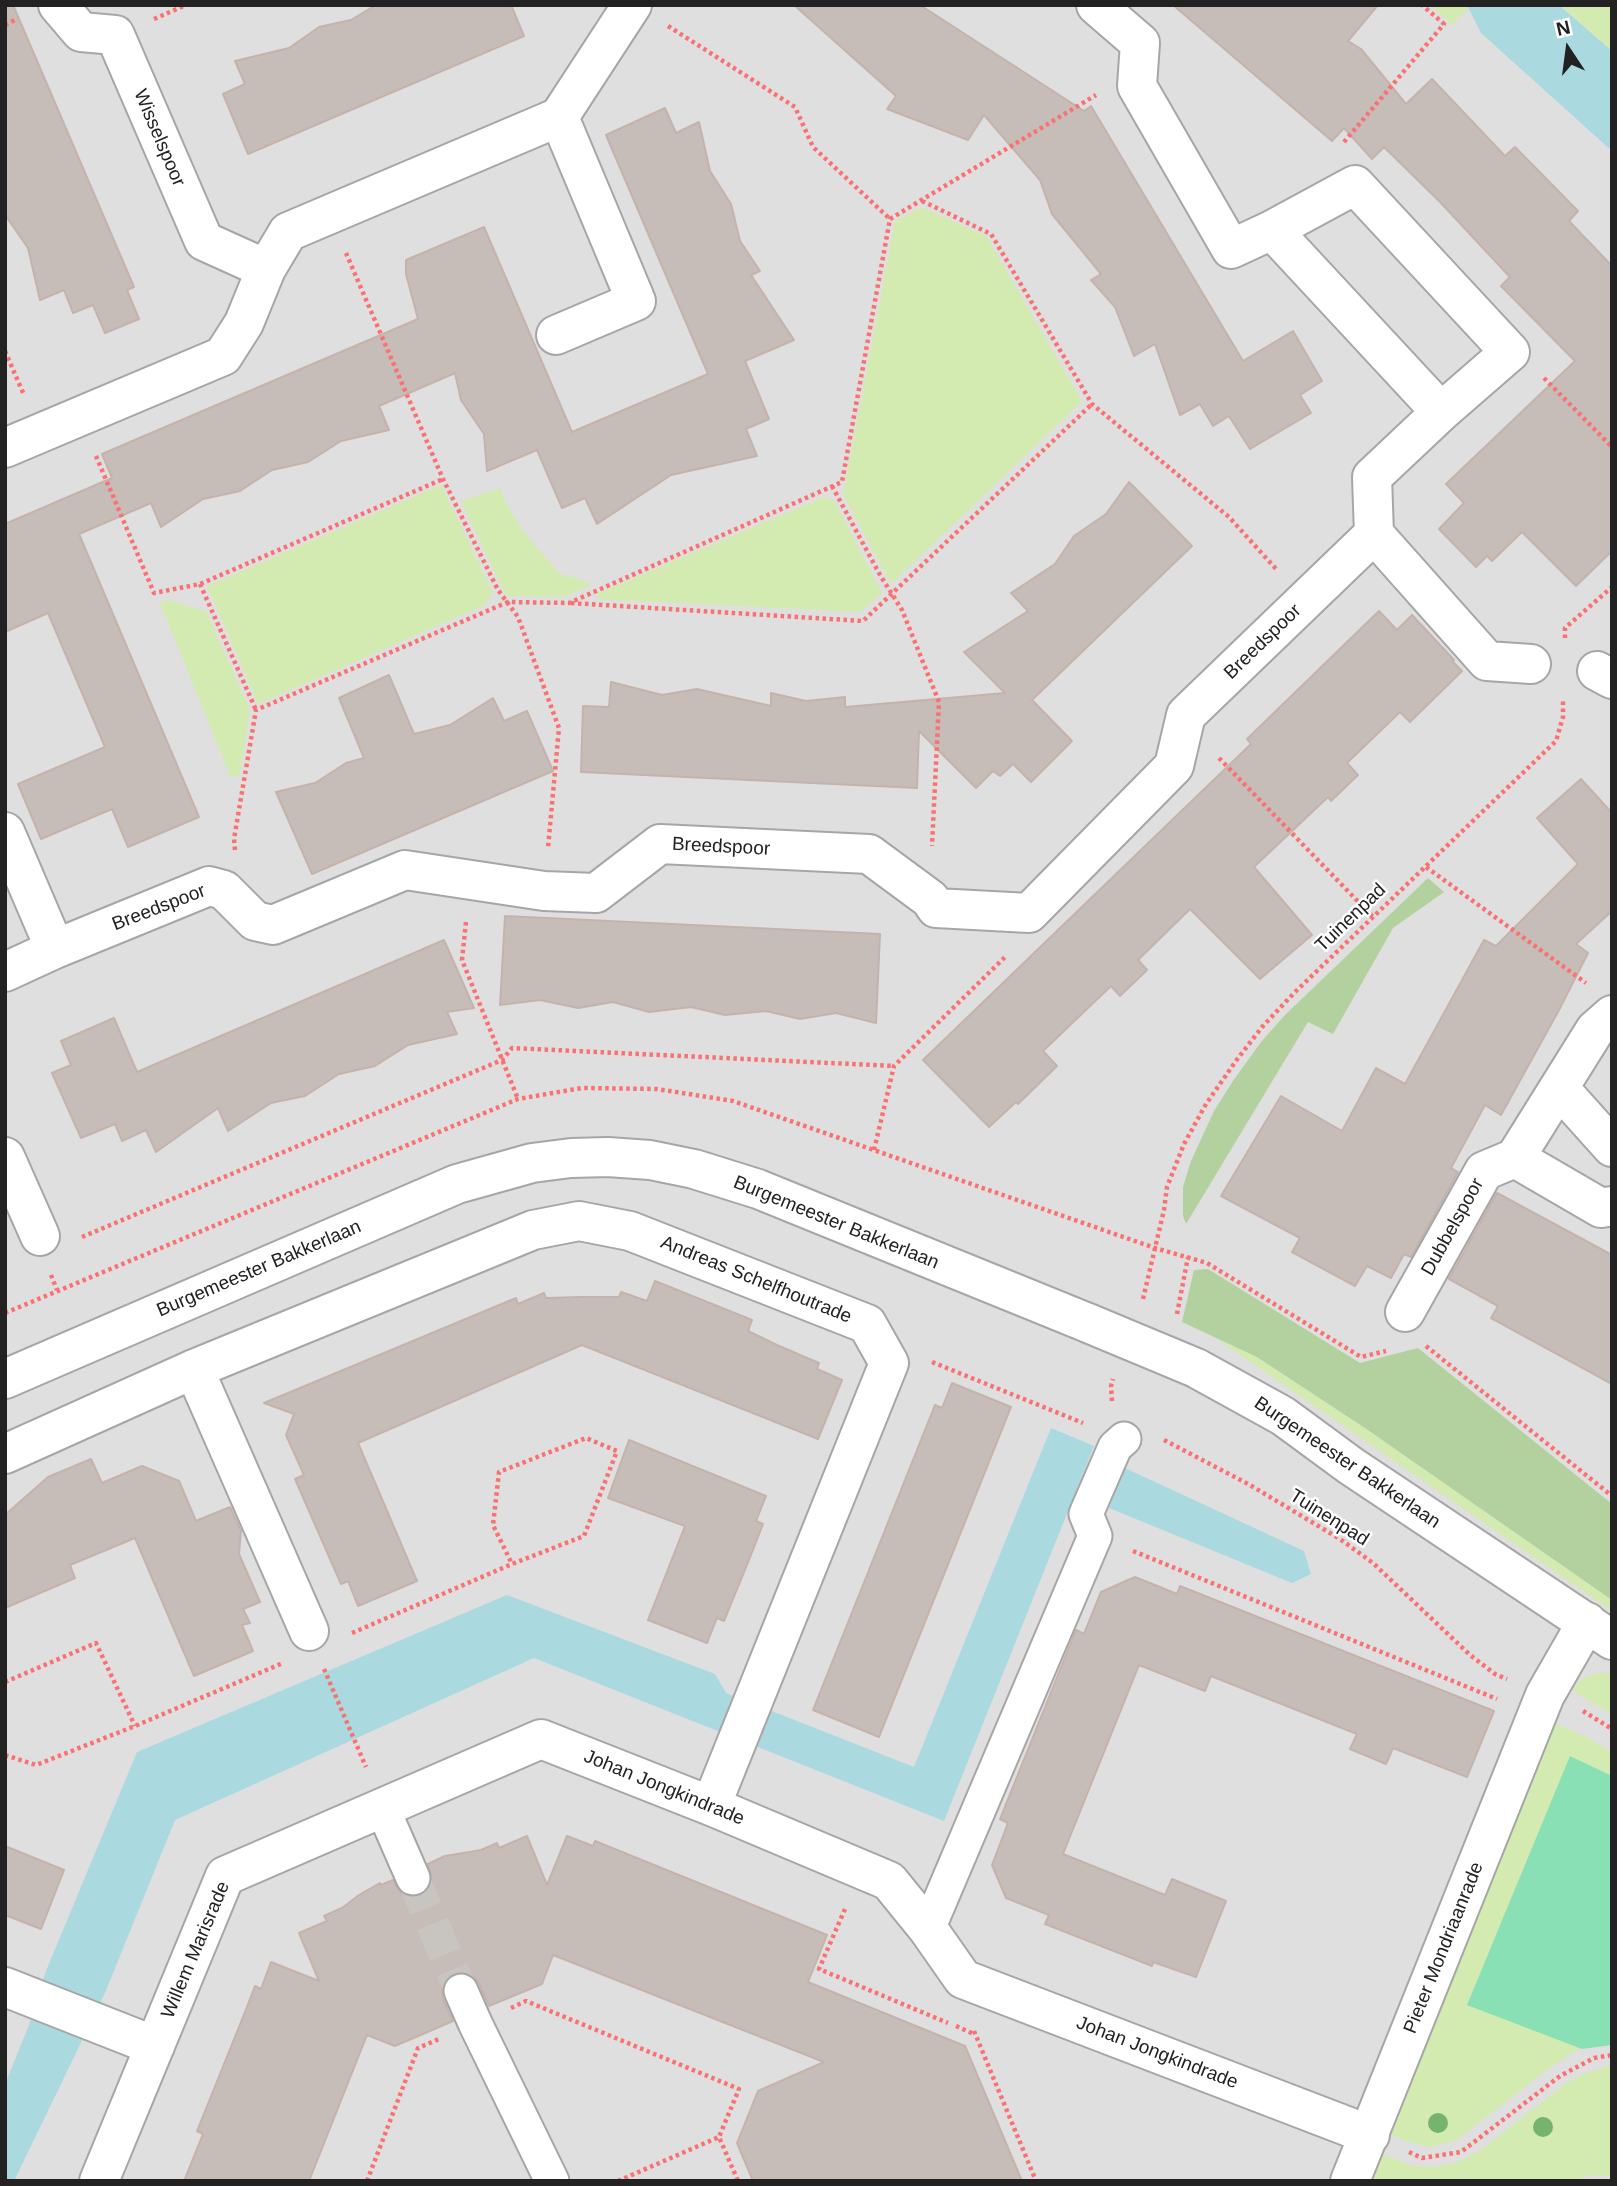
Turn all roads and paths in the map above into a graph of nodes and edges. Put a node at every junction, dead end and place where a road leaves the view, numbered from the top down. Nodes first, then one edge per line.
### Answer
1 (58, 5) edge
2 (1096, 5) edge
3 (1422, 5) edge
4 (645, 13) edge
5 (1138, 69) junction
6 (559, 117) junction
7 (1355, 185) junction
8 (921, 201) junction
9 (330, 215) junction
10 (890, 219) junction
11 (1272, 230) junction
12 (266, 269) junction
13 (556, 335) dead end
14 (1510, 352) junction
15 (1092, 404) junction
16 (1441, 412) junction
17 (79, 417) junction
18 (1612, 447) edge
19 (5, 448) edge
20 (443, 479) junction
21 (832, 486) junction
22 (1374, 534) junction
23 (200, 584) junction
24 (1612, 587) edge
25 (891, 594) junction
26 (1306, 601) junction
27 (508, 603) junction
28 (569, 603) junction
29 (1565, 641) dead end
30 (1531, 664) dead end
31 (1564, 691) dead end
32 (256, 710) junction
33 (1185, 722) junction
34 (5, 832) edge
35 (1425, 866) junction
36 (471, 880) junction
37 (544, 891) junction
38 (930, 900) junction
39 (241, 908) junction
40 (1030, 913) junction
41 (1373, 917) junction
42 (55, 949) junction
43 (5, 972) edge
44 (1601, 1000) edge
45 (502, 1060) junction
46 (894, 1066) junction
47 (1559, 1088) junction
48 (518, 1098) dead end
49 (1612, 1147) edge
50 (5, 1157) edge
51 (1515, 1158) junction
52 (1612, 1206) edge
53 (40, 1236) dead end
54 (80, 1237) dead end
55 (1155, 1248) junction
56 (1188, 1257) junction
57 (57, 1290) dead end
58 (1142, 1304) dead end
59 (5, 1312) edge
60 (1176, 1318) dead end
61 (1415, 1329) joint
62 (881, 1347) junction
63 (1393, 1349) dead end
64 (194, 1369) junction
65 (1116, 1371) dead end
66 (5, 1379) edge
67 (1128, 1432) junction
68 (5, 1454) edge
69 (1612, 1496) edge
70 (1095, 1536) junction
71 (512, 1564) junction
72 (1600, 1631) edge
73 (316, 1648) junction
74 (5, 1682) edge
75 (1541, 1705) junction
76 (135, 1726) junction
77 (5, 1755) edge
78 (361, 1755) dead end
79 (711, 1806) junction
80 (383, 1807) junction
81 (862, 1869) junction
82 (413, 1878) tunnel mouth
83 (928, 1929) junction
84 (963, 1979) junction
85 (461, 1991) tunnel mouth
86 (21, 1993) edge
87 (475, 2023) junction
88 (974, 2034) junction
89 (155, 2046) junction
90 (1612, 2055) edge
91 (1370, 2135) junction
92 (719, 2137) junction
93 (99, 2181) edge
94 (368, 2181) edge
95 (552, 2181) edge
96 (618, 2181) edge
97 (738, 2181) edge
98 (1036, 2181) edge
99 (1350, 2181) edge

1 - 12 street, Wisselspoor
2 - 5 street
3 - 7 path
4 - 6 street
4 - 10 path
5 - 8 path
5 - 11 street
6 - 9 street
6 - 13 street
7 - 11 street
7 - 14 street
8 - 10 path
8 - 15 path
9 - 12 street
9 - 20 path
10 - 21 path
11 - 16 street
12 - 17 street
14 - 16 street
14 - 18 path
15 - 25 path
15 - 26 path
16 - 22 street
17 - 19 street
17 - 23 path
20 - 23 path
20 - 27 path
21 - 25 path
21 - 28 path
22 - 26 street, Breedspoor
22 - 30 street
23 - 32 path
24 - 29 path
25 - 28 path
25 - 38 path
26 - 33 street, Breedspoor
27 - 28 path
27 - 32 path
27 - 37 path
31 - 35 path, Tuinenpad
32 - 39 path
33 - 40 street, Breedspoor
33 - 41 path
34 - 42 street
35 - 41 path, Tuinenpad
35 - 44 path
36 - 37 street, Breedspoor
36 - 39 street, Breedspoor
36 - 45 path
37 - 38 street, Breedspoor
38 - 40 street, Breedspoor
39 - 42 street, Breedspoor
40 - 46 path
41 - 55 path, Tuinenpad
42 - 43 street
44 - 47 street
45 - 46 path
45 - 48 path
45 - 54 path
46 - 55 path
47 - 49 street
47 - 51 street
50 - 53 street
51 - 52 street
51 - 61 street, Dubbelspoor
55 - 56 path
55 - 58 path, Tuinenpad
56 - 60 path
56 - 63 path
57 - 59 path
61 - 69 path
62 - 64 street, Andreas Schelfhoutrade
62 - 67 path
62 - 79 street
64 - 68 street, Andreas Schelfhoutrade
64 - 73 street
65 - 67 path, Tuinenpad
66 - 72 street, Burgemeester Bakkerlaan, bridge
67 - 70 street
67 - 75 path, Tuinenpad
70 - 75 path
70 - 83 street
71 - 71 path
71 - 73 path
72 - 75 street, Pieter Mondriaanrade
73 - 76 path
73 - 78 path
74 - 76 path
75 - 91 street, Pieter Mondriaanrade
76 - 77 path
79 - 80 street, Johan Jongkindrade
79 - 81 street, Johan Jongkindrade
80 - 82 street
80 - 89 street, Willem Marisrade
81 - 83 street, Johan Jongkindrade
81 - 88 path
83 - 84 street, Johan Jongkindrade
84 - 88 path
84 - 91 street, Johan Jongkindrade
85 - 87 street
86 - 89 street
87 - 92 path
87 - 94 path
87 - 95 street
88 - 98 path
89 - 93 street, Willem Marisrade
90 - 91 path
91 - 99 street, Pieter Mondriaanrade
92 - 96 path
92 - 97 path

